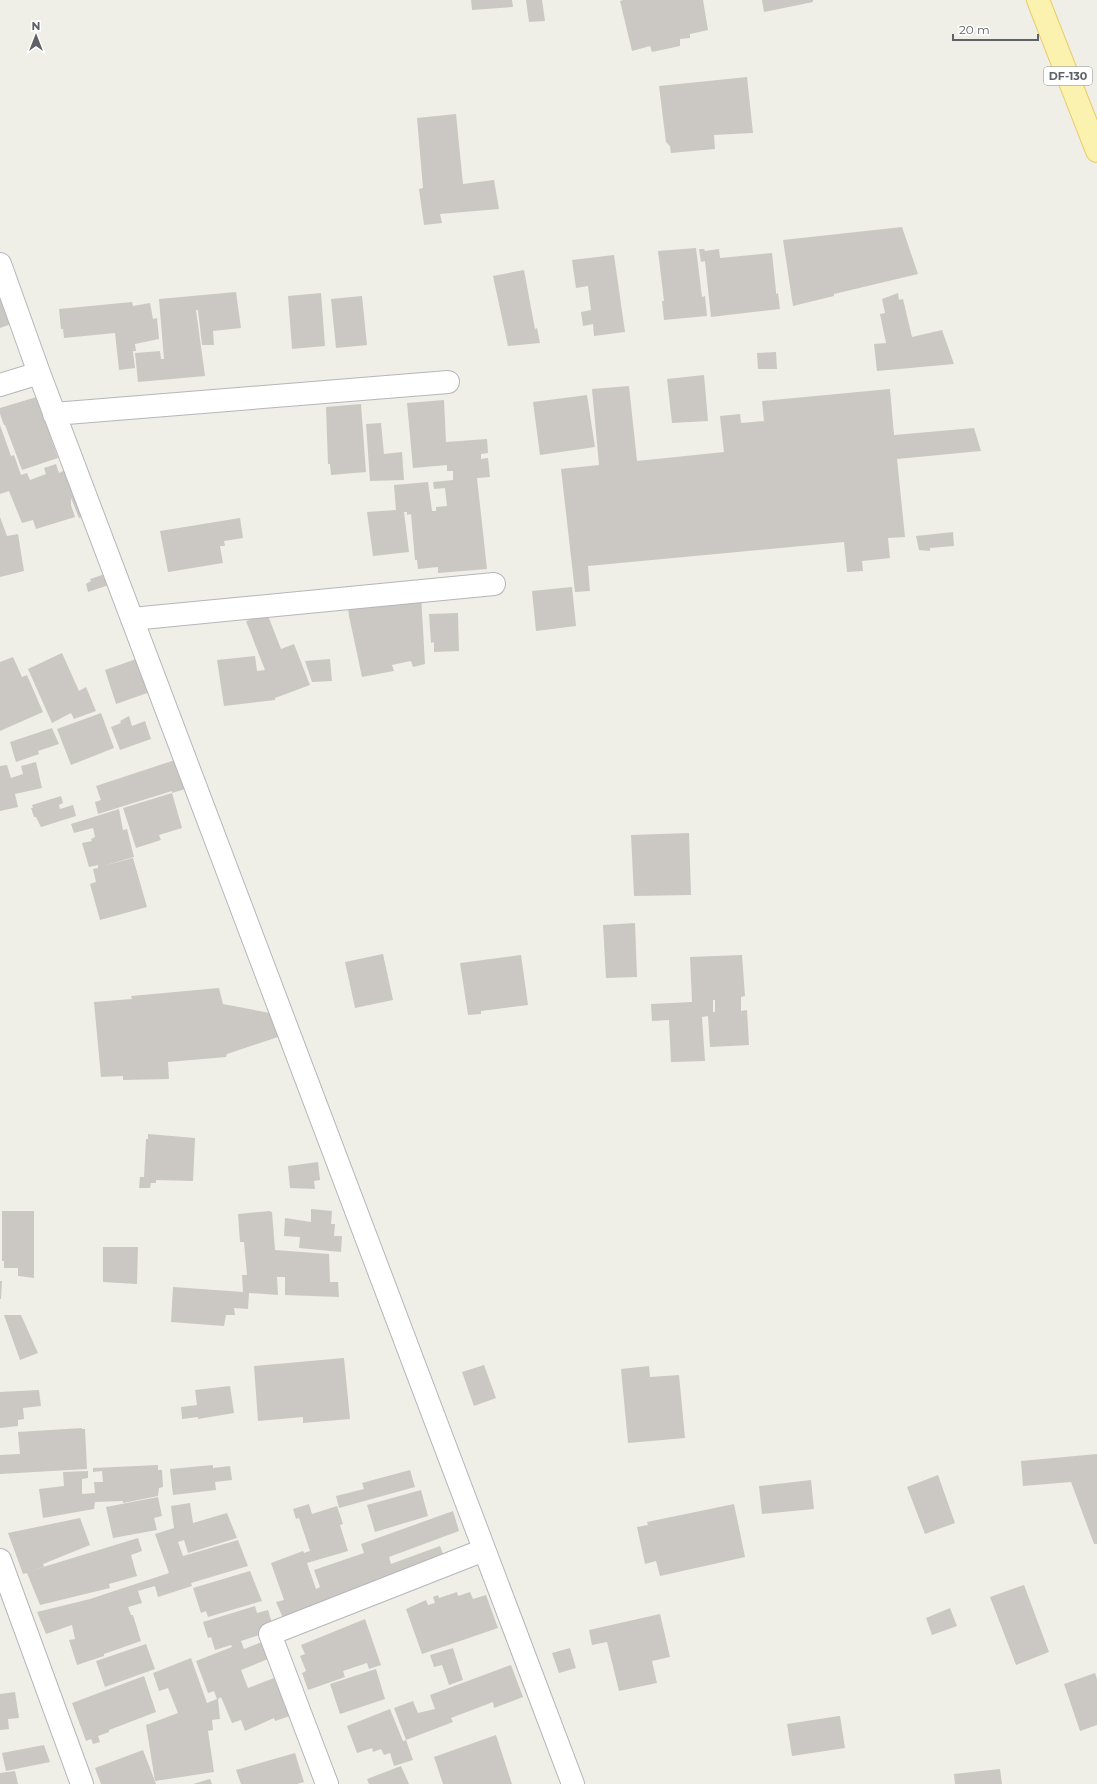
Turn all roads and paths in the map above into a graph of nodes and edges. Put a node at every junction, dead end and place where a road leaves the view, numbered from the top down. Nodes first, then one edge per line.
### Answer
1 (1038, 0) edge
2 (1097, 151) edge
3 (0, 264) edge
4 (39, 373) junction
5 (448, 382) dead end
6 (0, 386) edge
7 (54, 414) junction
8 (494, 584) dead end
9 (132, 619) junction
10 (484, 1550) junction
11 (0, 1560) edge
12 (82, 1784) edge
13 (327, 1784) edge
14 (573, 1784) edge

1 - 2 main road, DF-130
3 - 4 street
4 - 6 street
4 - 7 street
5 - 7 street
7 - 9 street
8 - 9 street
9 - 10 street
10 - 13 street
10 - 14 street
11 - 12 street

